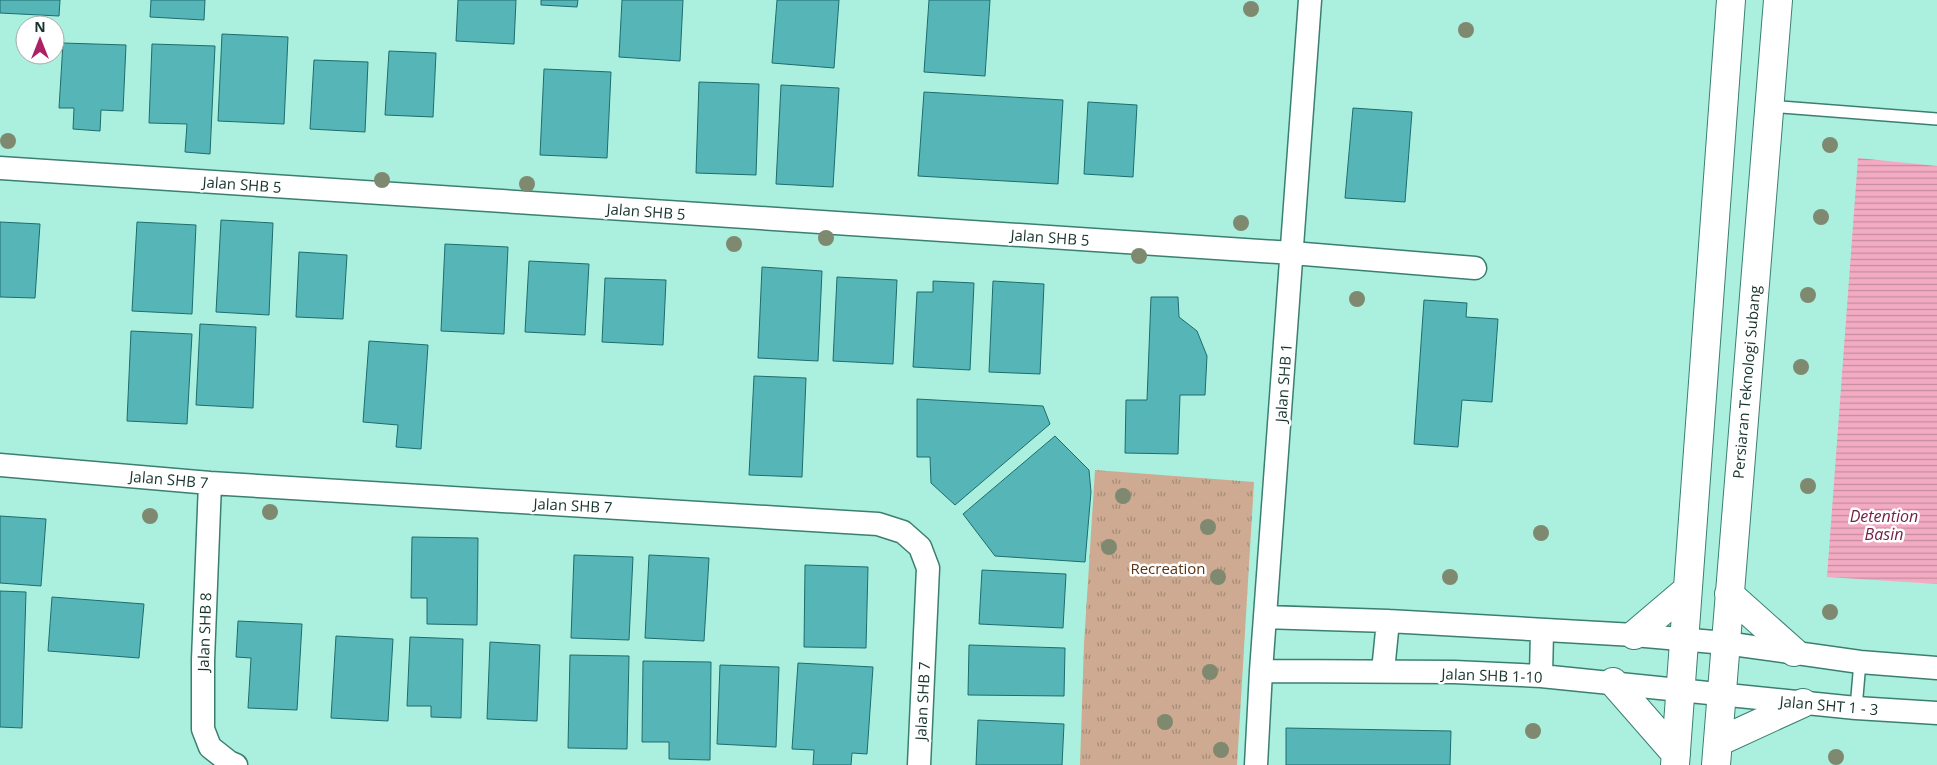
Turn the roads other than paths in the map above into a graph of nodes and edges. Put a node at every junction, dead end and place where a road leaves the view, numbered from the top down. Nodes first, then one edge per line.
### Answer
1 (1310, 0) edge
2 (1731, 0) edge
3 (1778, 0) edge
4 (1768, 106) junction
5 (1937, 119) edge
6 (0, 168) edge
7 (1292, 253) junction
8 (1475, 268) dead end
9 (0, 465) edge
10 (210, 483) junction
11 (1686, 590) junction
12 (1729, 594) junction
13 (1266, 617) junction
14 (1388, 621) junction
15 (1542, 631) junction
16 (1634, 635) junction
17 (1683, 639) junction
18 (1725, 643) junction
19 (1794, 652) junction
20 (1860, 662) junction
21 (1937, 668) edge
22 (1261, 672) junction
23 (1383, 672) junction
24 (1541, 676) junction
25 (1613, 682) junction
26 (1680, 689) junction
27 (1722, 696) junction
28 (1803, 703) junction
29 (1856, 708) junction
30 (1937, 713) edge
31 (1717, 754) edge
32 (1675, 759) edge
33 (236, 765) edge
34 (919, 765) edge
35 (1256, 765) edge

1 - 7 street, Jalan SHB 1
2 - 11 main road
3 - 4 main road, Persiaran Teknologi Subang
4 - 5 lane
4 - 12 main road, Persiaran Teknologi Subang
6 - 7 street, Jalan SHB 5
7 - 8 street, Jalan SHB 5
7 - 13 street, Jalan SHB 1
9 - 10 street, Jalan SHB 7
10 - 33 street, Jalan SHB 8
10 - 34 street, Jalan SHB 7
11 - 16 main road
11 - 17 main road
12 - 18 main road, Persiaran Teknologi Subang
12 - 19 main road
13 - 14 street
13 - 22 street, Jalan SHB 1
14 - 15 street
14 - 23 street
15 - 16 street
15 - 24 street
16 - 17 street
17 - 18 street
17 - 26 main road
18 - 19 street
18 - 27 main road, Persiaran Teknologi Subang
19 - 20 street
20 - 21 street
20 - 29 lane
22 - 23 street, Jalan SHB 1-10
22 - 35 street, Jalan SHB 1
23 - 24 street, Jalan SHB 1-10
24 - 25 street, Jalan SHB 1-10
25 - 26 street, Jalan SHB 1-10
25 - 32 main road
26 - 27 street, Jalan SHB 1-10
26 - 32 main road
27 - 28 street, Jalan SHT 1 - 3
27 - 31 main road, Persiaran Teknologi Subang
28 - 29 street, Jalan SHT 1 - 3
28 - 31 main road
29 - 30 street, Jalan SHT 1 - 3

